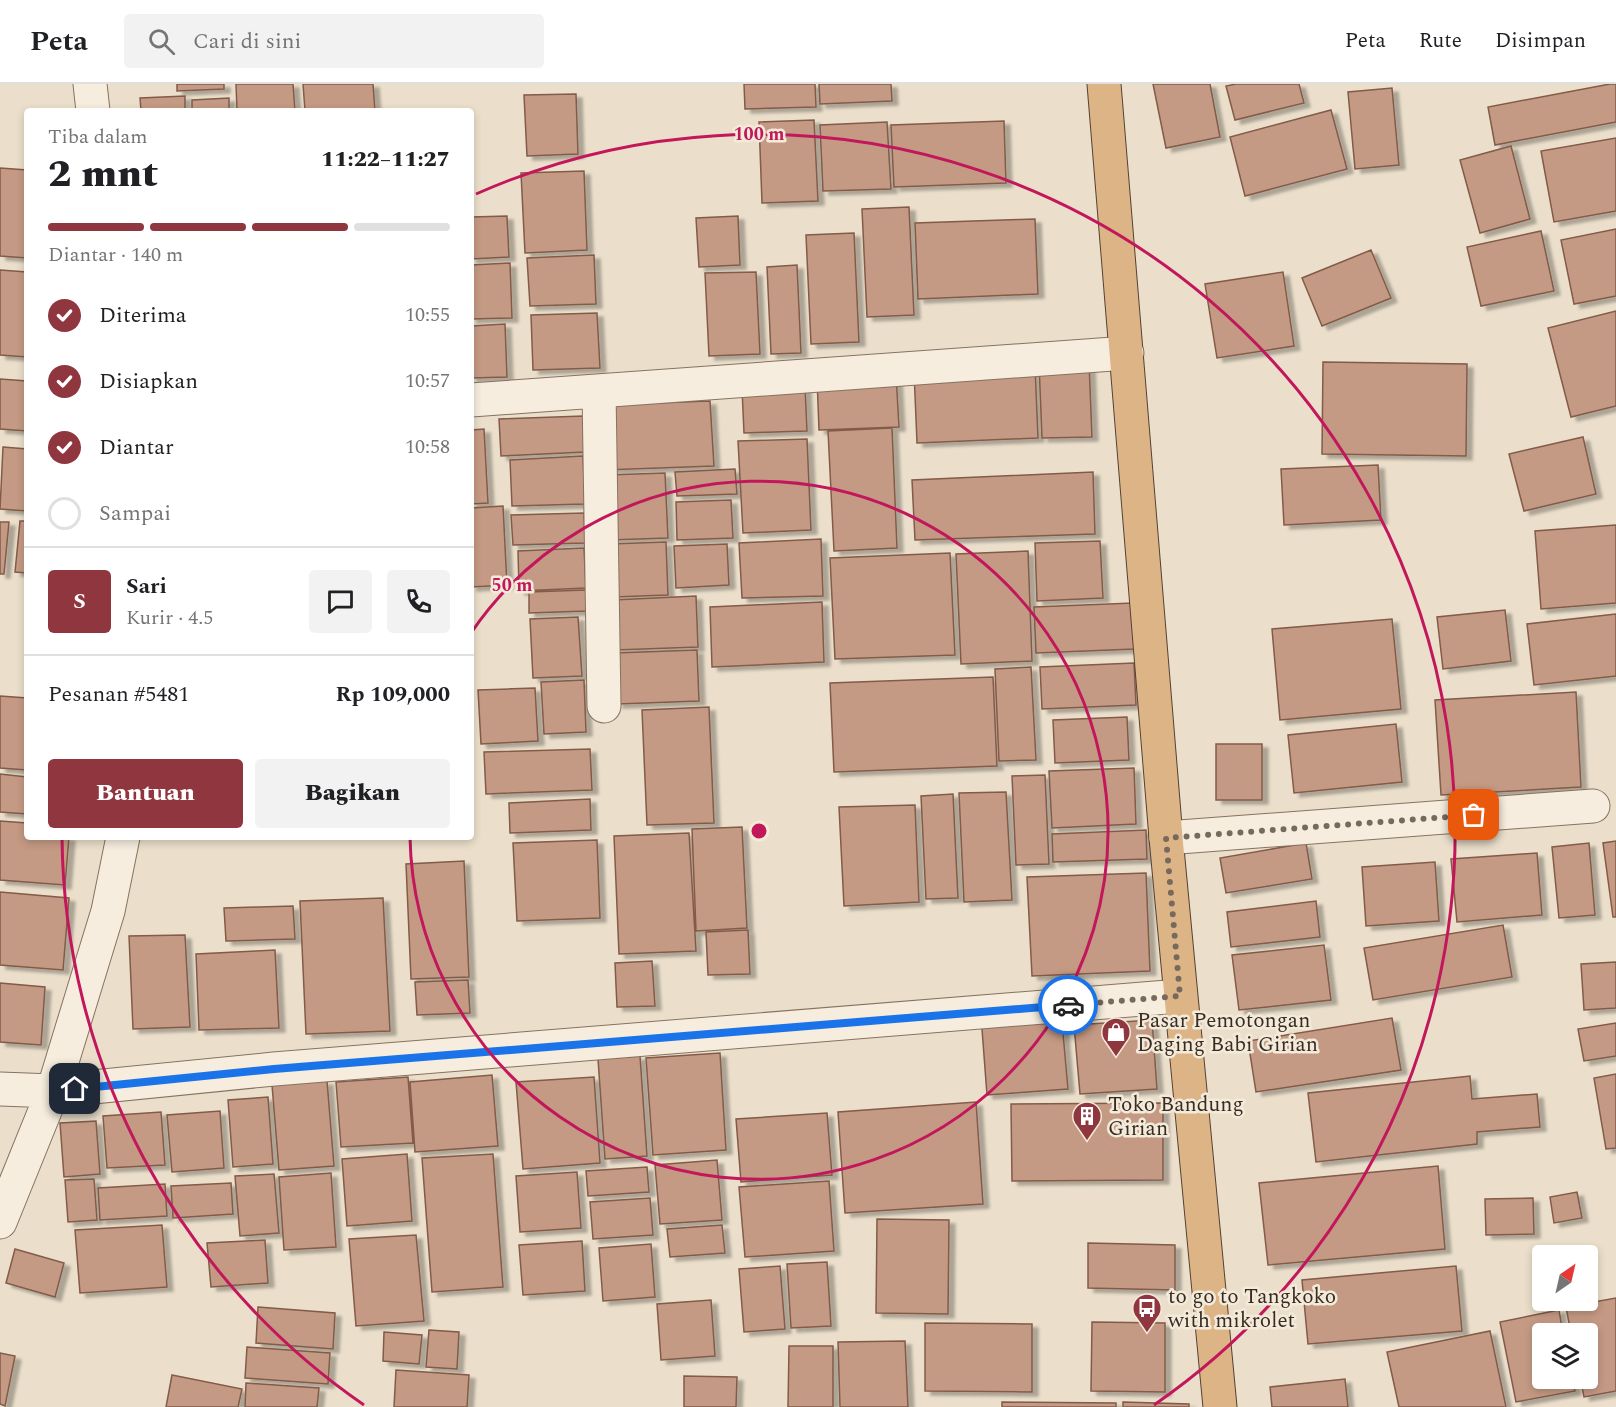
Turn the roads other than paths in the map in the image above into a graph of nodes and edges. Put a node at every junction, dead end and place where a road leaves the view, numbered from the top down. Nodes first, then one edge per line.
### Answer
1 (90, 84) edge
2 (1104, 84) edge
3 (93, 108) edge
4 (1127, 353) junction
5 (599, 391) junction
6 (474, 400) edge
7 (604, 706) dead end
8 (1593, 806) dead end
9 (1166, 838) junction
10 (122, 840) edge
11 (1180, 996) junction
12 (0, 1089) edge
13 (53, 1091) junction
14 (0, 1222) edge
15 (1220, 1407) edge

1 - 3 street
2 - 4 highway
4 - 5 street
4 - 9 highway
5 - 6 street
5 - 7 street
8 - 9 street
9 - 11 highway
10 - 13 street
11 - 13 street
11 - 15 highway
12 - 13 street
13 - 14 street

